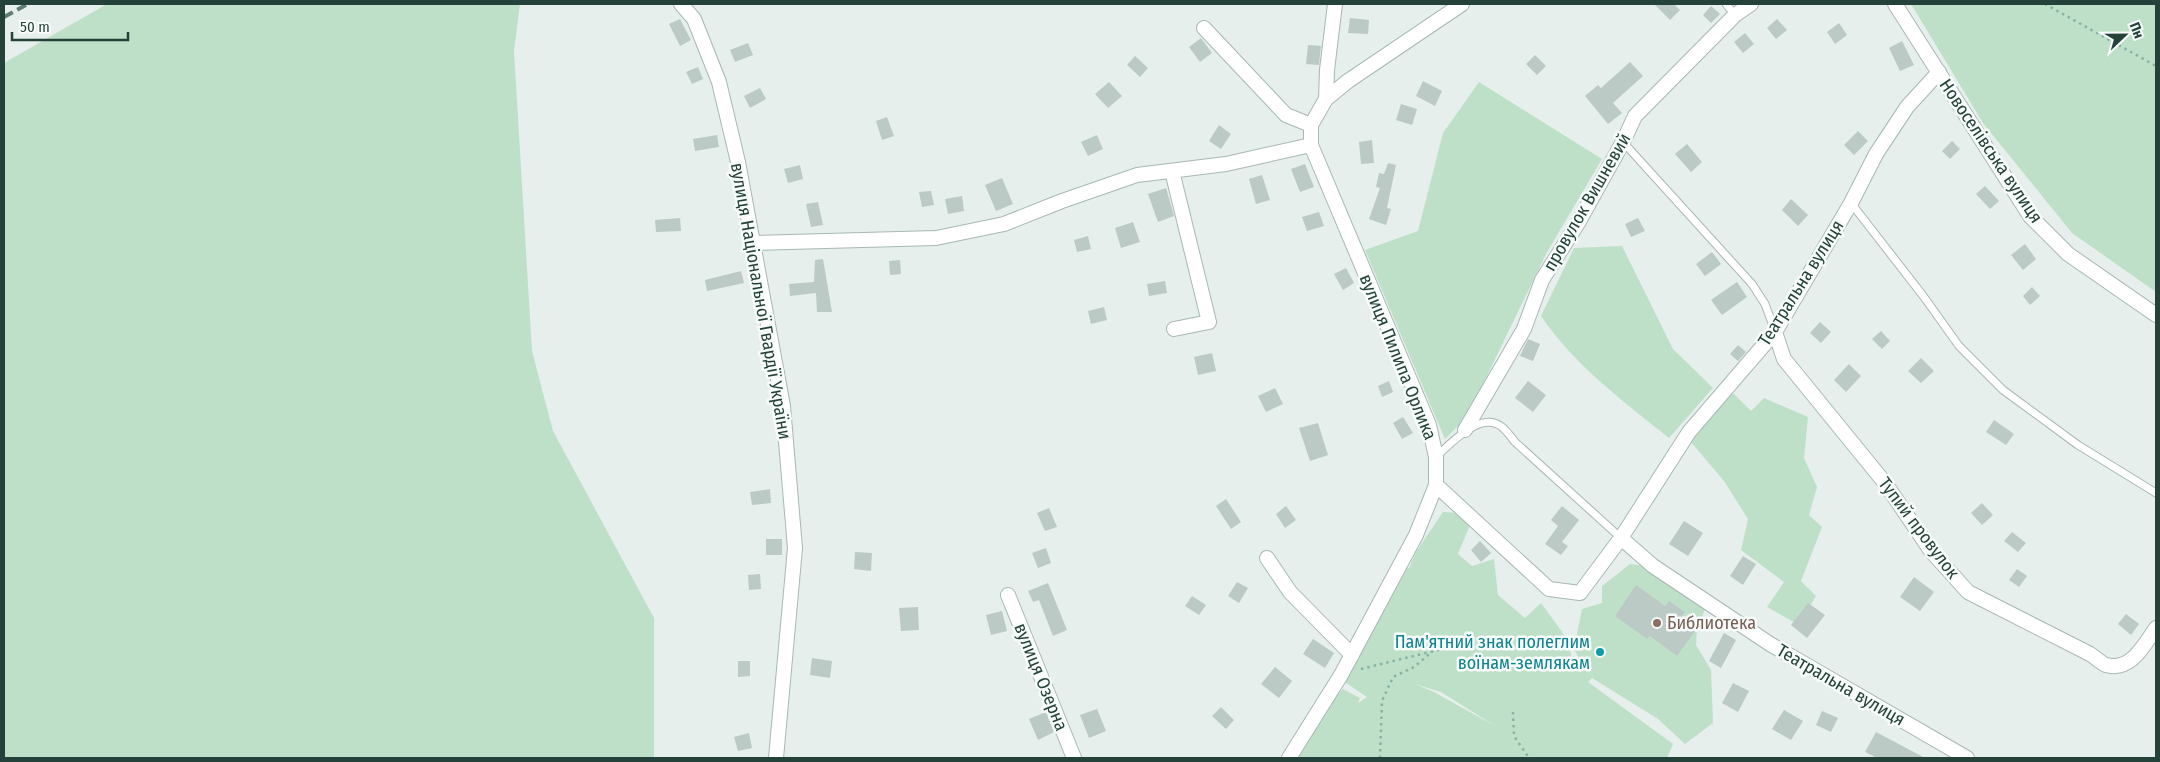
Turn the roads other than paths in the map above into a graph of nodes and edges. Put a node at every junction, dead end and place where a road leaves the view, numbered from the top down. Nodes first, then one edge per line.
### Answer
1 (681, 4) edge
2 (1335, 4) edge
3 (1462, 4) edge
4 (1726, 4) edge
5 (1751, 4) edge
6 (1895, 4) edge
7 (1735, 15) junction
8 (1204, 28) dead end
9 (1939, 72) junction
10 (1326, 99) junction
11 (1311, 125) junction
12 (1623, 142) junction
13 (1311, 145) junction
14 (1172, 171) junction
15 (1851, 203) junction
16 (754, 243) junction
17 (2156, 315) edge
18 (1174, 329) dead end
19 (1775, 332) junction
20 (1465, 430) junction
21 (1436, 457) junction
22 (1436, 485) junction
23 (2156, 492) edge
24 (1622, 538) junction
25 (1268, 558) dead end
26 (1008, 595) dead end
27 (2156, 628) edge
28 (1352, 655) junction
29 (776, 758) edge
30 (1074, 758) edge
31 (1289, 758) edge
32 (1967, 758) edge

1 - 16 street, вулиця Національної Гвардії України
2 - 10 street
3 - 10 street, вулиця Пилипа Орлика
4 - 7 lane
5 - 7 street, провулок Вишневий
6 - 9 street, Новоселівська вулиця
7 - 12 street, провулок Вишневий
8 - 11 street
9 - 15 street, Театральна вулиця
9 - 17 street, Новоселівська вулиця
10 - 11 street, вулиця Пилипа Орлика
11 - 13 street, вулиця Пилипа Орлика
12 - 19 lane
12 - 20 street, провулок Вишневий
13 - 14 street
13 - 21 street, вулиця Пилипа Орлика
14 - 16 street
14 - 18 street
15 - 19 street, Театральна вулиця
15 - 23 lane
16 - 29 street, вулиця Національної Гвардії України
19 - 24 street, Театральна вулиця
19 - 27 street, Тупий провулок
20 - 21 lane
20 - 24 lane
21 - 22 street, вулиця Пилипа Орлика
22 - 24 street, Театральна вулиця
22 - 28 street, вулиця Пилипа Орлика
24 - 32 street, Театральна вулиця
25 - 28 street
26 - 30 street, вулиця Озерна
28 - 31 street, вулиця Пилипа Орлика

